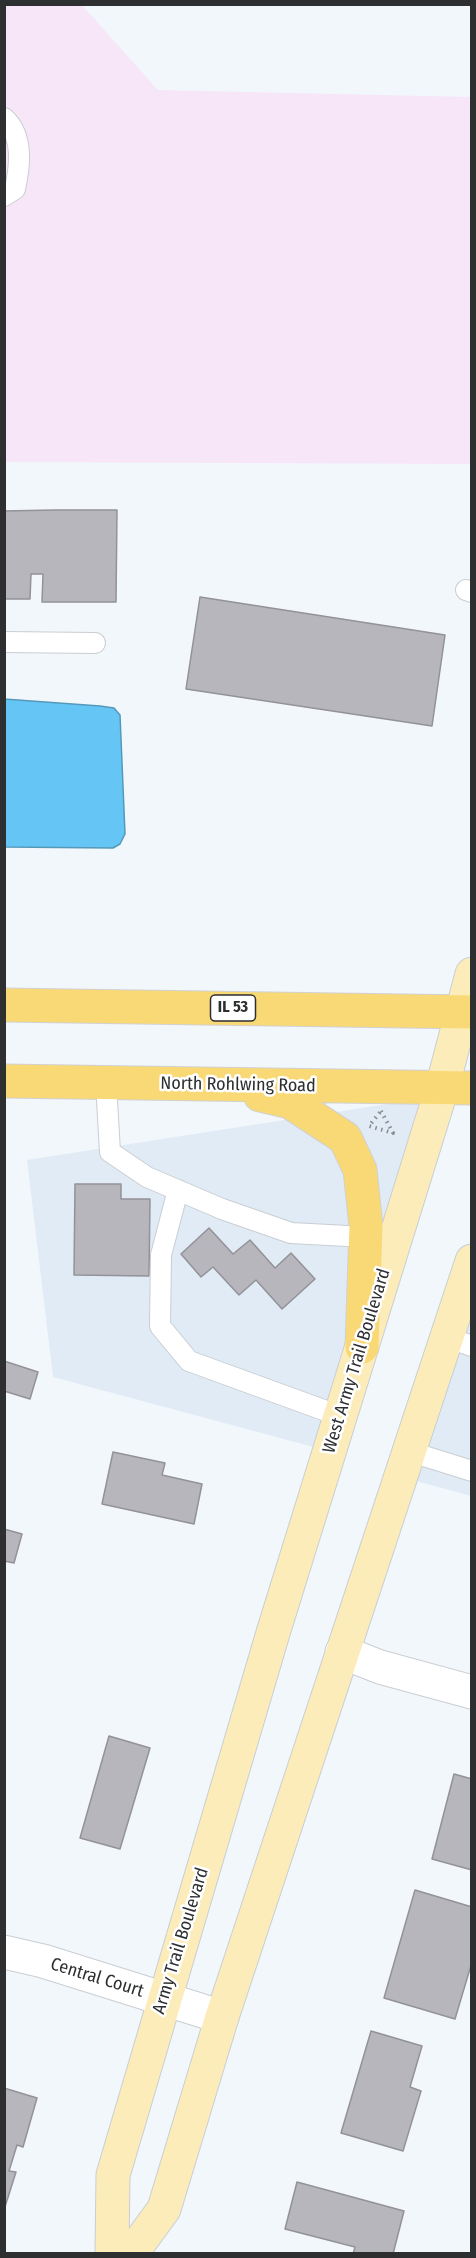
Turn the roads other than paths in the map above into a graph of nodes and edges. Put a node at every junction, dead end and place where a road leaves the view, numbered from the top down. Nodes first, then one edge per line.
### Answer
1 (4, 118) edge
2 (4, 196) edge
3 (4, 642) edge
4 (95, 643) dead end
5 (471, 974) edge
6 (4, 1005) edge
7 (466, 1012) edge
8 (4, 1081) edge
9 (106, 1083) junction
10 (217, 1084) junction
11 (457, 1088) edge
12 (178, 1190) junction
13 (366, 1237) junction
14 (471, 1261) edge
15 (459, 1341) edge
16 (362, 1347) junction
17 (340, 1416) junction
18 (408, 1451) junction
19 (471, 1471) edge
20 (273, 1633) joint
21 (342, 1652) junction
22 (471, 1692) edge
23 (4, 1952) edge
24 (163, 1999) junction
25 (222, 2017) junction
26 (112, 2253) edge
27 (131, 2253) edge

1 - 2 lane
3 - 4 lane
5 - 7 main road, West Army Trail Boulevard
6 - 7 main road, IL 53
7 - 11 main road, West Army Trail Boulevard
8 - 9 main road, North Rohlwing Road
9 - 10 main road, North Rohlwing Road
9 - 12 lane
10 - 11 main road, North Rohlwing Road
10 - 13 main road
11 - 16 main road, West Army Trail Boulevard
12 - 13 lane
12 - 17 lane
13 - 16 main road
14 - 15 main road
15 - 18 main road
16 - 17 main road, West Army Trail Boulevard
17 - 20 main road, West Army Trail Boulevard
18 - 19 lane
18 - 21 main road
20 - 24 main road, Army Trail Boulevard
21 - 22 street
21 - 25 main road
23 - 24 street, Central Court
24 - 25 street, Central Court
24 - 26 main road, Army Trail Boulevard
25 - 27 main road

